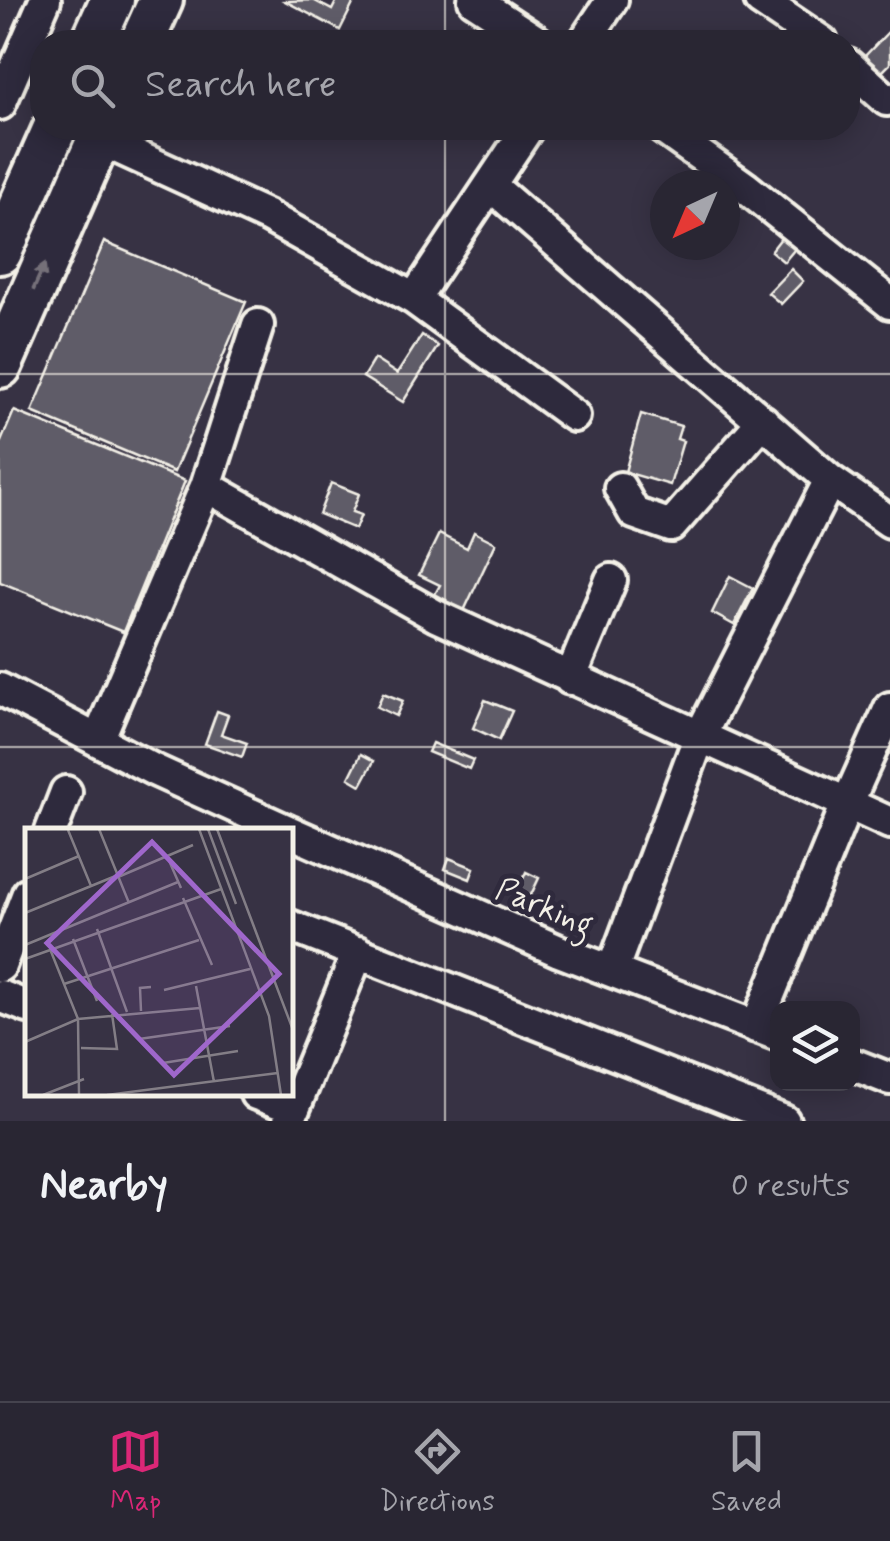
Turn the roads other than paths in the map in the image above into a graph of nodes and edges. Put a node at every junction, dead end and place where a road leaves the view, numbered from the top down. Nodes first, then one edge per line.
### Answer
1 (45, 0) edge
2 (112, 0) edge
3 (161, 0) edge
4 (474, 0) edge
5 (612, 0) edge
6 (760, 0) edge
7 (32, 30) edge
8 (98, 30) edge
9 (147, 30) edge
10 (520, 30) edge
11 (592, 30) edge
12 (804, 30) edge
13 (30, 35) edge
14 (860, 76) edge
15 (887, 100) dead end
16 (0, 104) edge
17 (51, 140) edge
18 (99, 140) edge
19 (116, 140) edge
20 (520, 140) edge
21 (679, 140) edge
22 (490, 185) junction
23 (0, 252) edge
24 (414, 300) junction
25 (890, 303) edge
26 (258, 325) dead end
27 (0, 366) edge
28 (574, 416) dead end
29 (763, 422) junction
30 (830, 480) junction
31 (206, 486) junction
32 (620, 488) dead end
33 (890, 522) edge
34 (611, 580) dead end
35 (570, 678) junction
36 (0, 689) edge
37 (890, 708) edge
38 (699, 738) junction
39 (98, 740) junction
40 (66, 792) dead end
41 (847, 804) junction
42 (890, 823) edge
43 (52, 828) edge
44 (282, 828) edge
45 (292, 832) edge
46 (25, 901) edge
47 (292, 927) edge
48 (358, 952) junction
49 (0, 966) edge
50 (612, 971) junction
51 (0, 996) edge
52 (25, 1006) edge
53 (767, 1031) edge
54 (860, 1067) edge
55 (890, 1079) edge
56 (260, 1096) edge
57 (292, 1114) edge
58 (784, 1121) edge

1 - 7 street
2 - 8 highway
3 - 9 highway
4 - 10 street
5 - 11 street
6 - 12 street
13 - 16 street
14 - 15 street
17 - 23 highway
27 -> 18 highway
19 - 24 street
20 - 22 street
21 - 25 street
22 - 24 street
22 - 29 street
24 - 28 street
26 - 31 street
29 - 30 street
29 - 32 street
30 - 33 street
30 - 38 street
31 - 35 street
31 - 39 street
34 - 35 street
35 - 38 street
36 - 39 street, Parking
37 - 41 street
38 - 41 street
38 - 50 street
39 - 44 street, Parking
40 - 43 street
41 - 42 street
41 - 53 street
45 - 50 street, Parking
46 - 49 street
47 - 48 street
48 - 57 street
48 - 58 street
50 - 53 street, Parking
51 - 52 street
54 - 55 street
56 - 57 street

